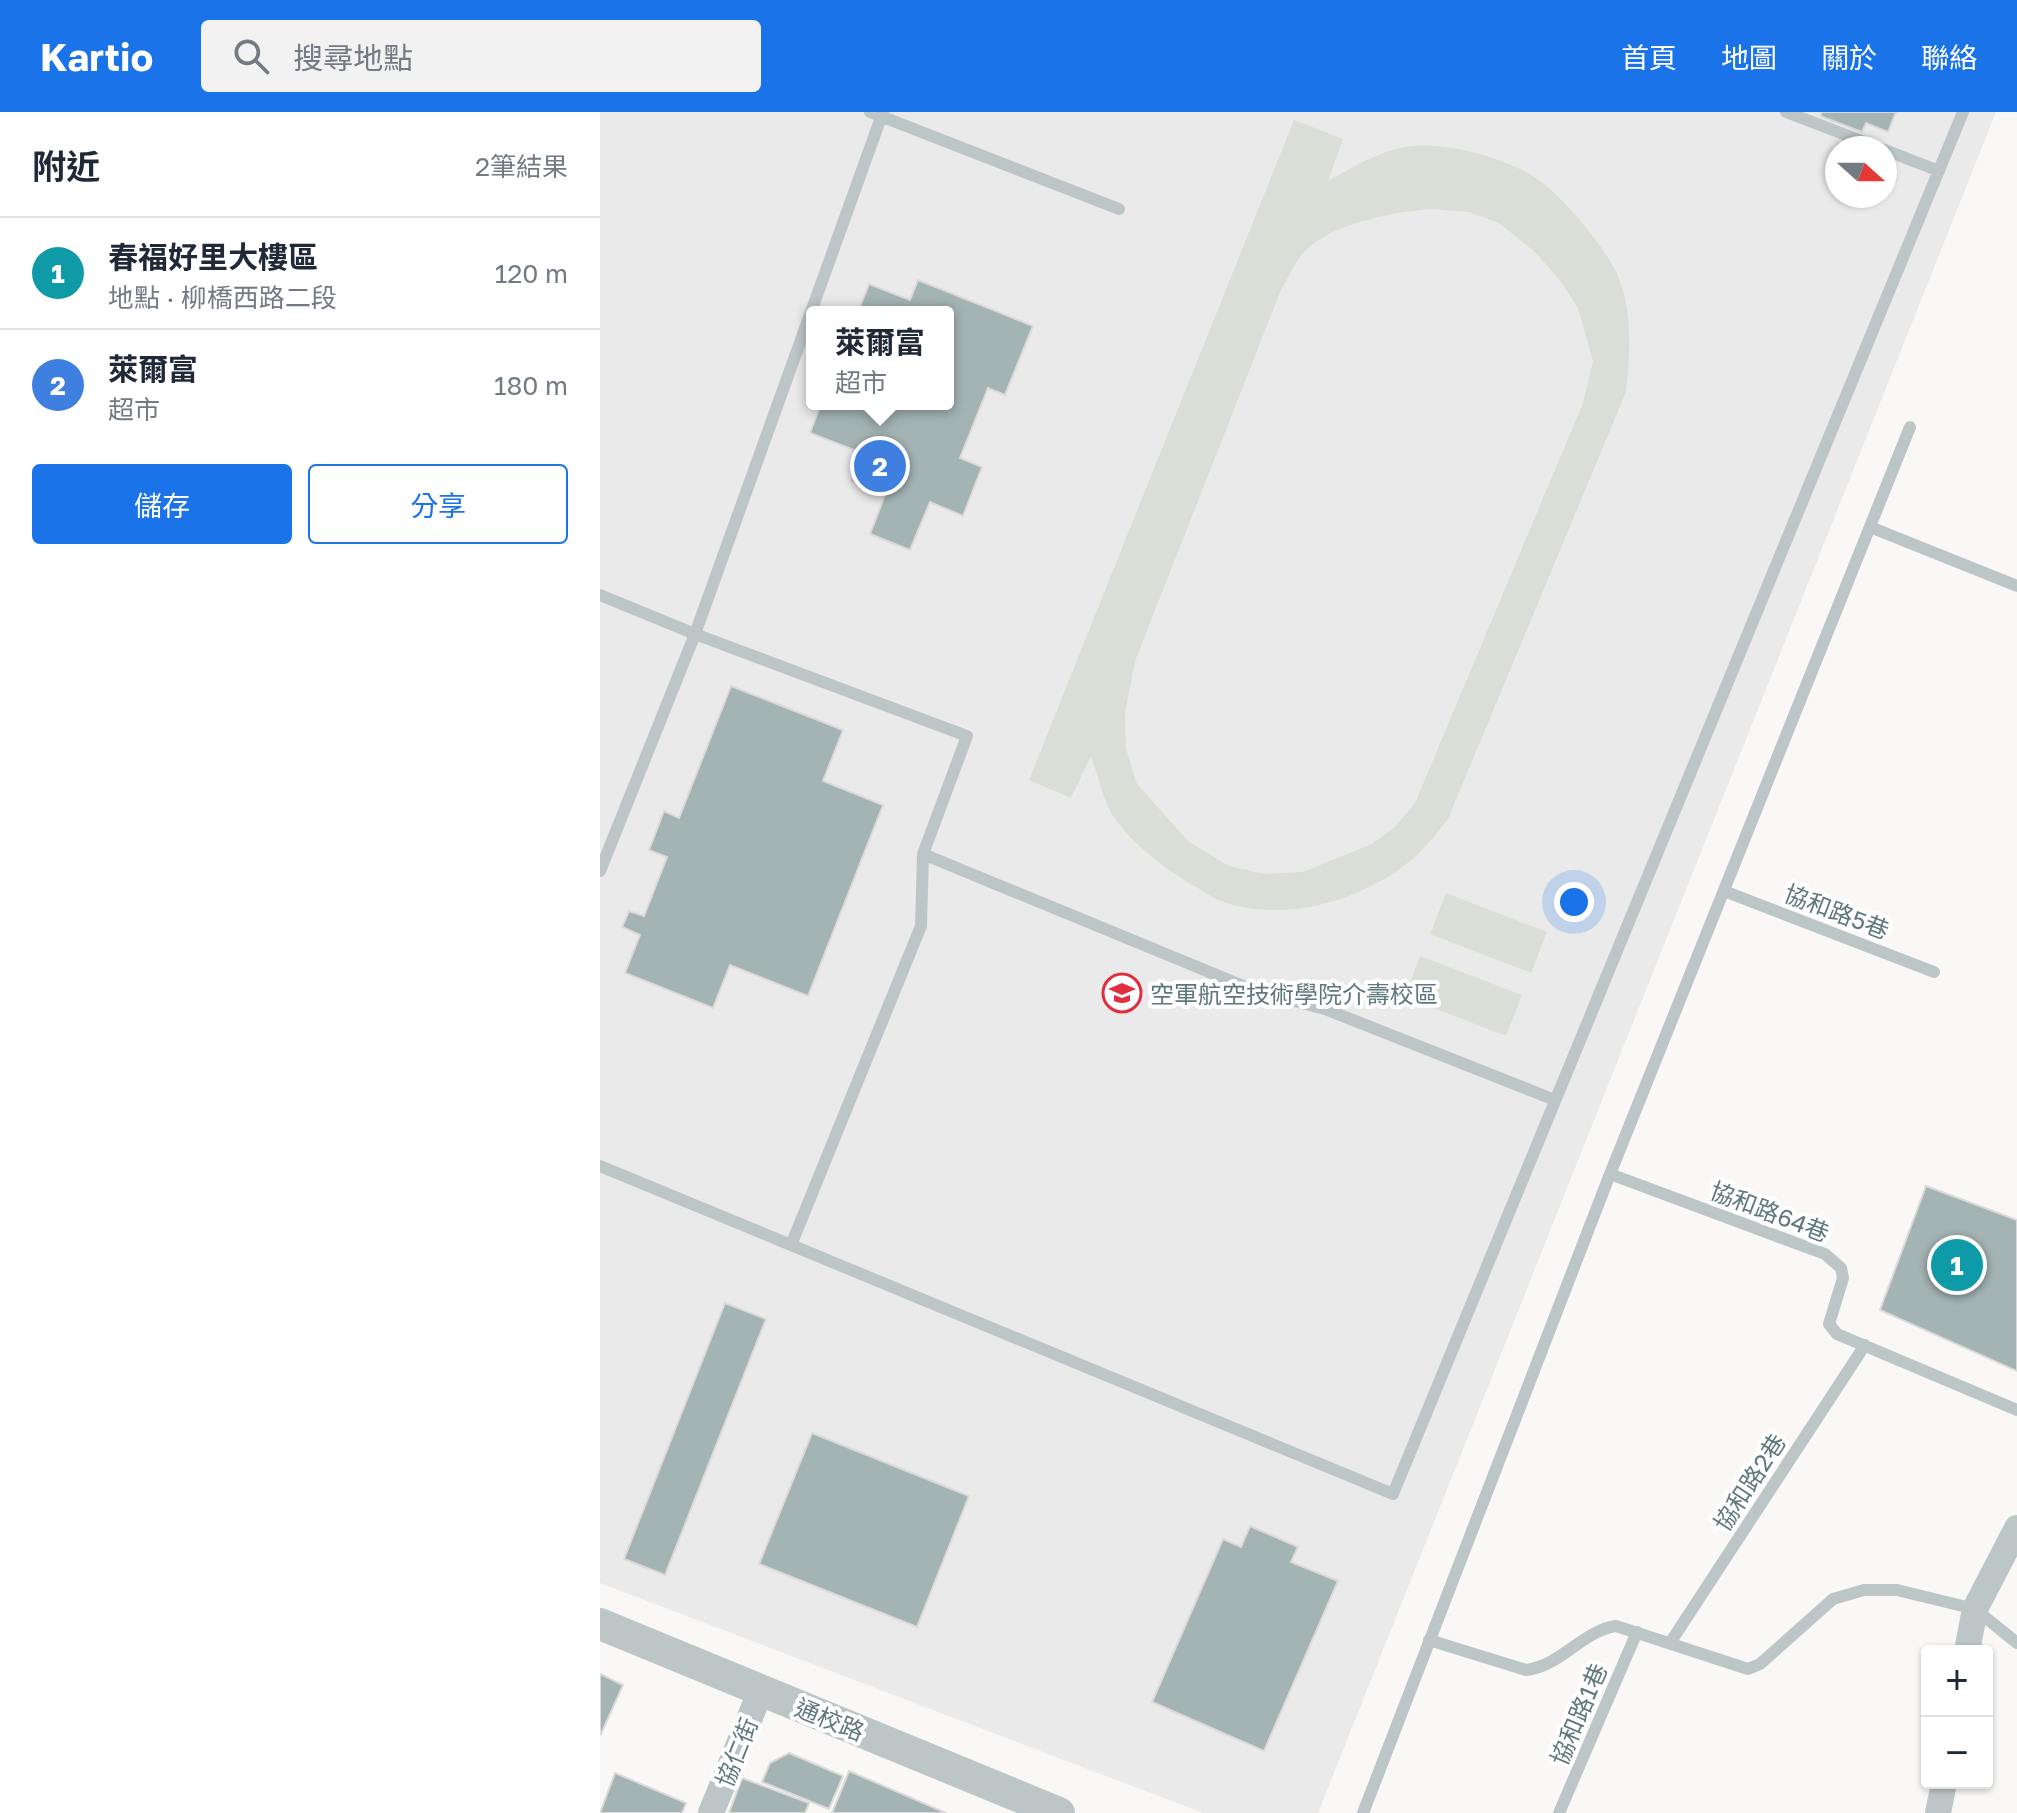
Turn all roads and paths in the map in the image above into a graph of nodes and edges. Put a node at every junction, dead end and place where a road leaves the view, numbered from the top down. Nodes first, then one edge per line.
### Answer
1 (1786, 112) edge
2 (1963, 112) edge
3 (878, 114) edge
4 (1848, 136) edge
5 (1897, 155) edge
6 (1939, 171) junction
7 (1119, 209) dead end
8 (810, 306) edge
9 (806, 319) edge
10 (1910, 427) dead end
11 (1870, 527) junction
12 (2017, 586) edge
13 (600, 595) edge
14 (695, 634) junction
15 (923, 854) junction
16 (600, 871) edge
17 (1724, 891) junction
18 (1934, 972) dead end
19 (1555, 1100) junction
20 (600, 1166) edge
21 (1610, 1174) junction
22 (791, 1245) junction
23 (1865, 1345) junction
24 (2017, 1410) edge
25 (2017, 1528) edge
26 (1975, 1609) junction
27 (600, 1624) edge
28 (1637, 1632) junction
29 (1429, 1640) junction
30 (1670, 1643) junction
31 (2017, 1643) edge
32 (1968, 1645) edge
33 (761, 1690) junction
34 (1943, 1789) edge
35 (711, 1813) edge
36 (1059, 1813) edge
37 (1363, 1813) edge
38 (1559, 1813) edge
39 (1938, 1813) edge

1 - 4 lane
2 - 6 lane
3 - 7 lane
3 - 8 lane
5 - 6 lane
6 - 19 lane
9 - 14 lane
10 - 11 lane
11 - 12 lane
11 - 17 lane
13 - 14 lane
14 - 15 lane
14 - 16 lane
15 - 19 lane
15 - 22 lane
17 - 18 lane, 協和路5巷
17 - 21 lane
19 - 22 lane
20 - 22 lane
21 - 23 lane, 協和路64巷
21 - 29 lane
23 - 24 lane, 協和路64巷
23 - 30 lane, 協和路2巷
25 - 26 street
26 - 30 lane
26 - 31 lane
26 - 32 street
27 - 33 street, 通校路
28 - 29 lane
28 - 30 lane
28 - 38 lane, 協和路1巷
29 - 37 lane
33 - 35 street, 協仁街
33 - 36 street, 通校路
34 - 39 street

